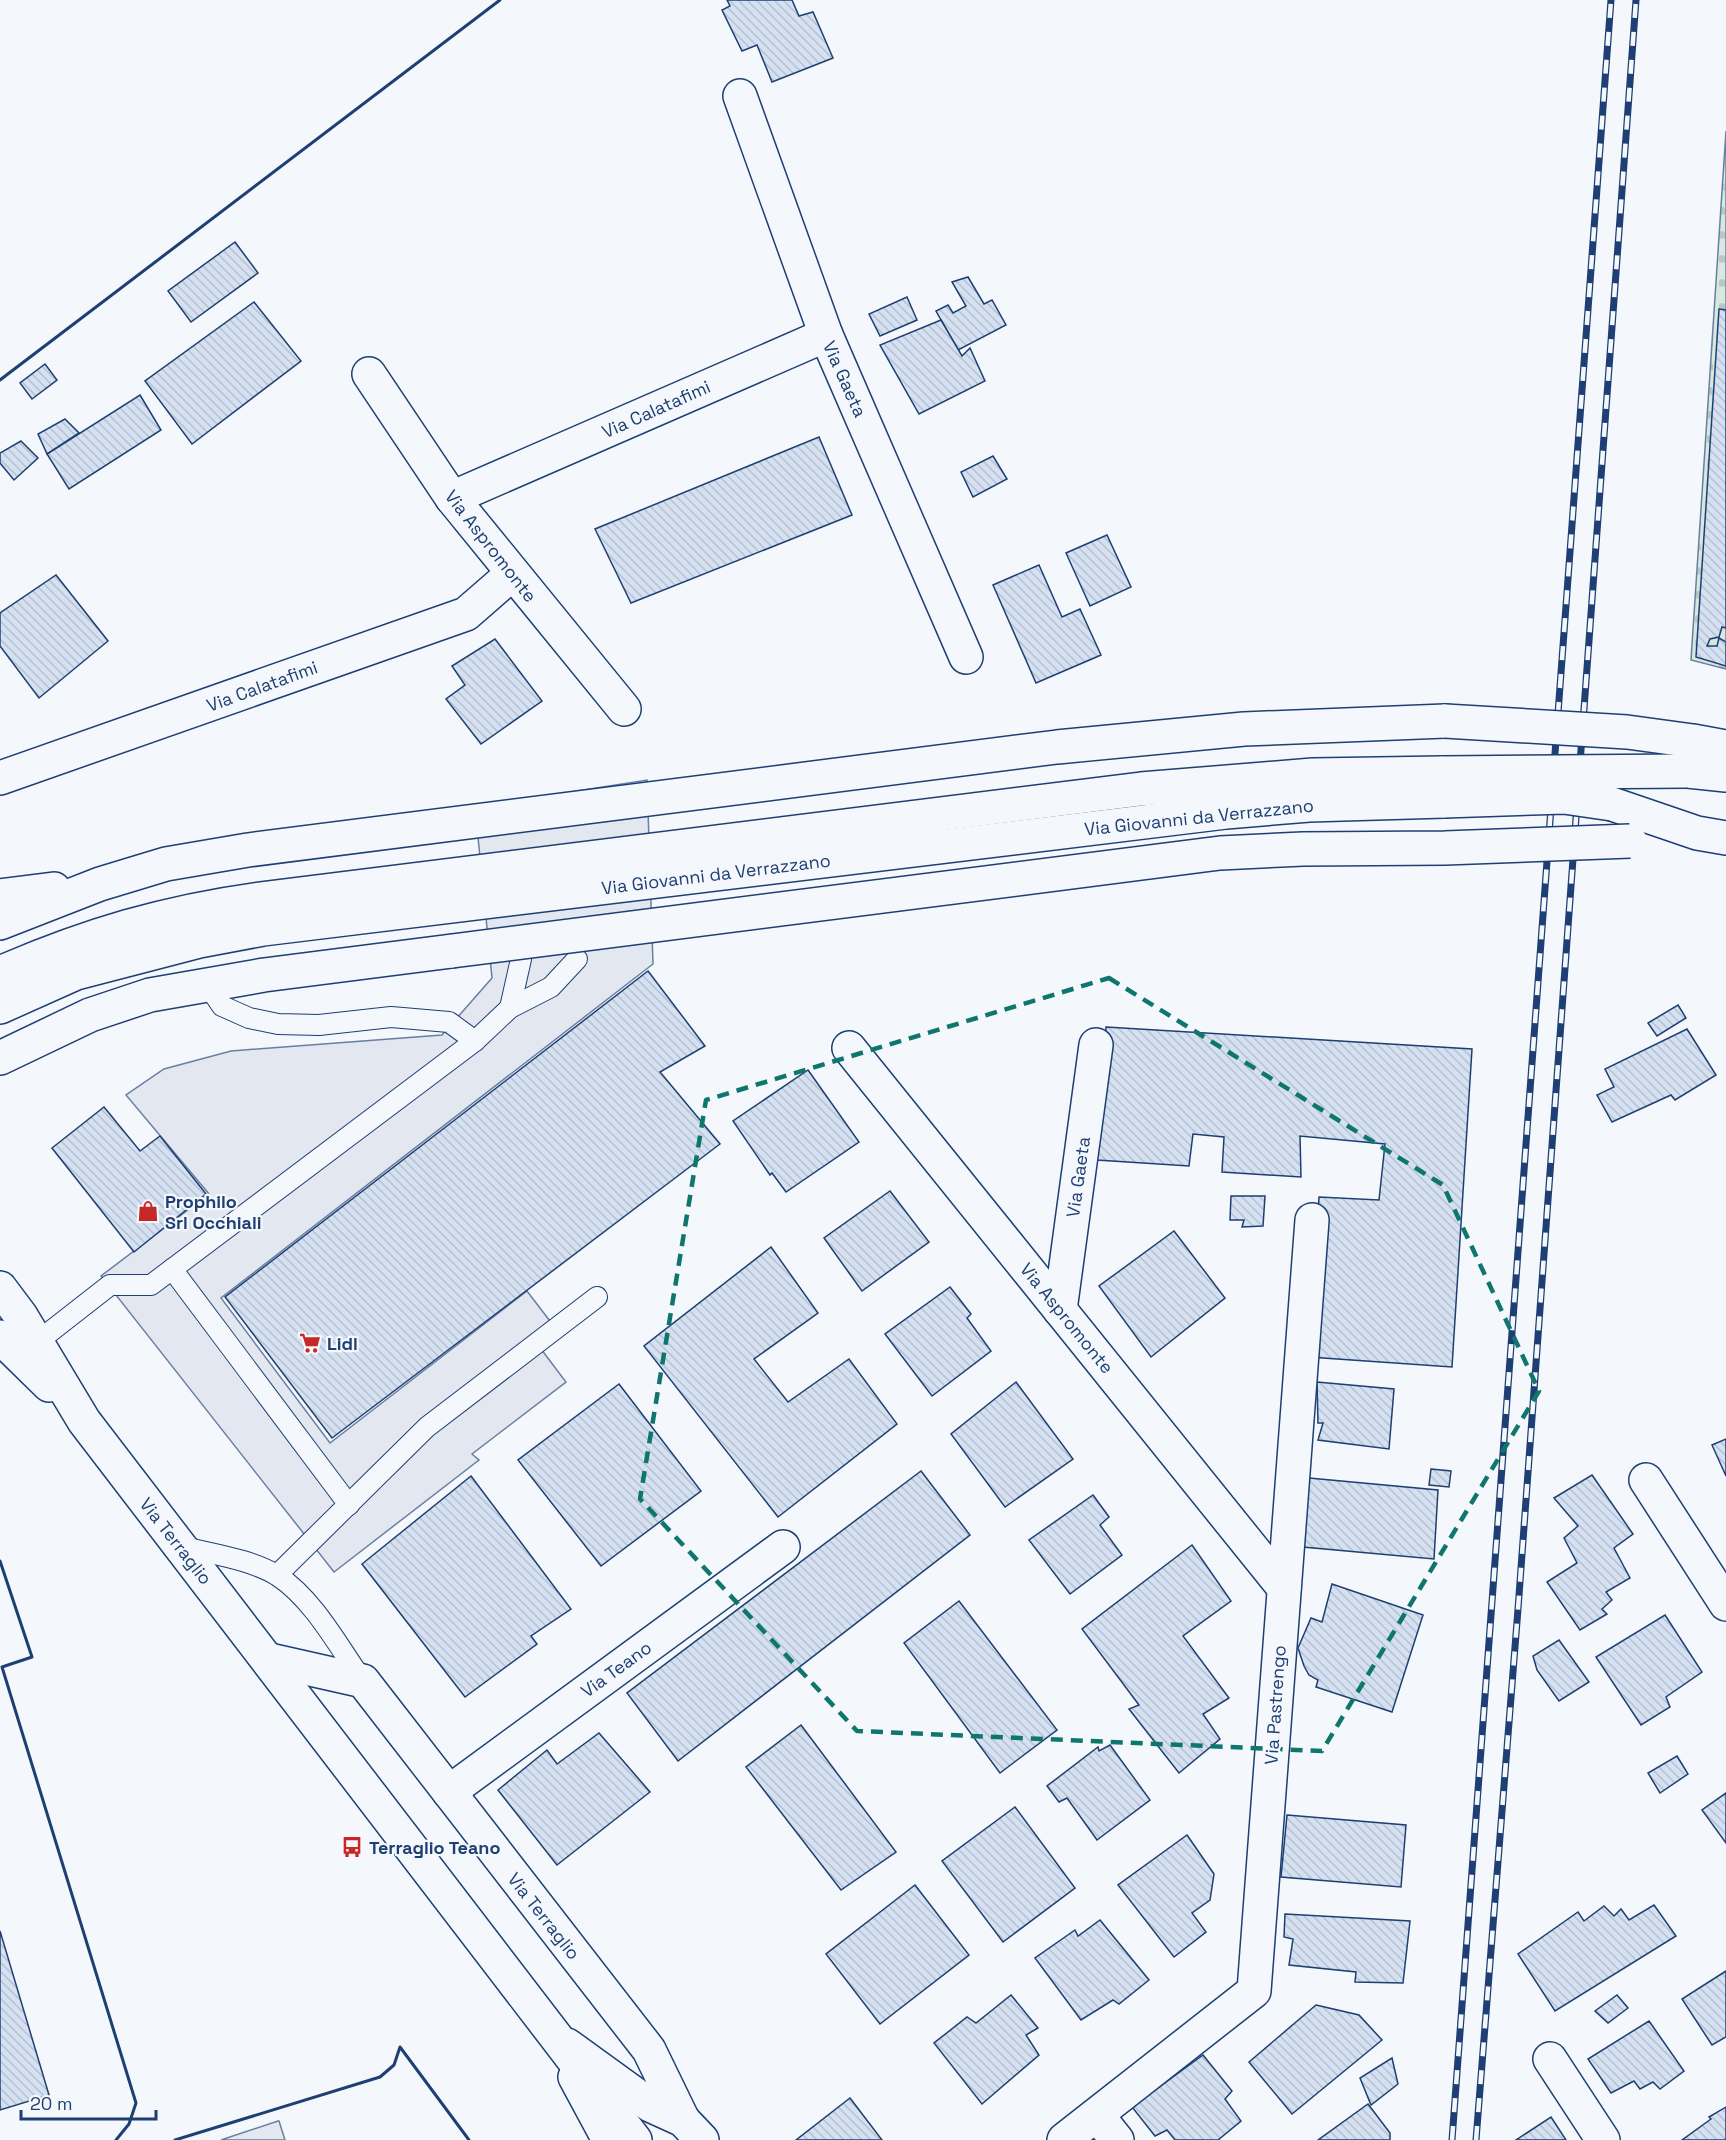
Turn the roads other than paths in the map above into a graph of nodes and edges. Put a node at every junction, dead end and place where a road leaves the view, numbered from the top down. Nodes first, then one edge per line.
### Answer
1 (740, 96) dead end
2 (826, 335) junction
3 (369, 374) dead end
4 (452, 498) junction
5 (512, 574) junction
6 (966, 657) dead end
7 (624, 709) dead end
8 (1726, 747) edge
9 (1726, 776) edge
10 (0, 778) edge
11 (1443, 787) junction
12 (1712, 835) edge
13 (100, 884) junction
14 (0, 896) edge
15 (0, 923) edge
16 (521, 959) dead end
17 (577, 959) dead end
18 (0, 973) edge
19 (207, 984) junction
20 (0, 1007) edge
21 (510, 1008) junction
22 (475, 1041) junction
23 (1096, 1045) dead end
24 (849, 1048) dead end
25 (0, 1058) edge
26 (1312, 1220) dead end
27 (172, 1269) junction
28 (0, 1288) edge
29 (597, 1297) dead end
30 (1060, 1310) junction
31 (0, 1337) edge
32 (37, 1342) junction
33 (84, 1420) junction
34 (1646, 1480) dead end
35 (349, 1505) junction
36 (180, 1546) junction
37 (783, 1547) dead end
38 (277, 1575) junction
39 (1284, 1588) junction
40 (1726, 1604) edge
41 (270, 1660) junction
42 (363, 1681) junction
43 (449, 1792) junction
44 (551, 2033) junction
45 (1551, 2059) dead end
46 (1097, 2115) junction
47 (692, 2130) edge
48 (609, 2140) edge
49 (635, 2140) edge
50 (1064, 2140) edge
51 (1117, 2140) edge
52 (1603, 2140) edge

1 - 2 main road, Via Gaeta
2 - 4 main road, Via Calatafimi
2 - 6 main road, Via Gaeta
3 - 4 main road, Via Aspromonte
4 - 5 main road, Via Aspromonte
5 - 7 main road, Via Aspromonte
5 - 10 main road, Via Calatafimi
8 - 13 main road, bridge
9 - 11 main road, bridge
11 - 12 main road, bridge
11 - 18 main road, Via Giovanni da Verrazzano
11 - 20 main road, Via Giovanni da Verrazzano
12 - 19 main road, bridge
13 - 14 main road
13 - 15 main road
16 - 21 lane
17 - 21 lane
19 - 22 lane
19 - 25 main road
21 - 22 lane
22 - 27 lane
23 - 30 main road, Via Gaeta
24 - 30 main road, Via Aspromonte
26 - 39 main road, Via Pastrengo
27 - 32 lane
27 - 35 lane
28 - 32 main road, Via Terraglio
29 - 35 lane
30 - 39 main road, Via Aspromonte
31 - 33 main road, Via Terraglio
32 - 33 main road, Via Terraglio
33 - 36 main road, Via Terraglio
34 - 40 main road
35 - 38 lane
36 - 38 lane
36 - 41 main road, Via Terraglio
37 - 43 main road, Via Teano
38 - 42 lane
39 - 46 main road, Via Pastrengo
41 - 42 main road
41 - 44 main road, Via Terraglio
42 - 43 main road, Via Terraglio
43 - 47 main road, Via Terraglio
44 - 47 main road, Via Terraglio
44 - 48 main road, Via Terraglio
44 - 49 main road, Via Terraglio
45 - 52 main road
46 - 50 main road, Via Pastrengo
46 - 51 main road

